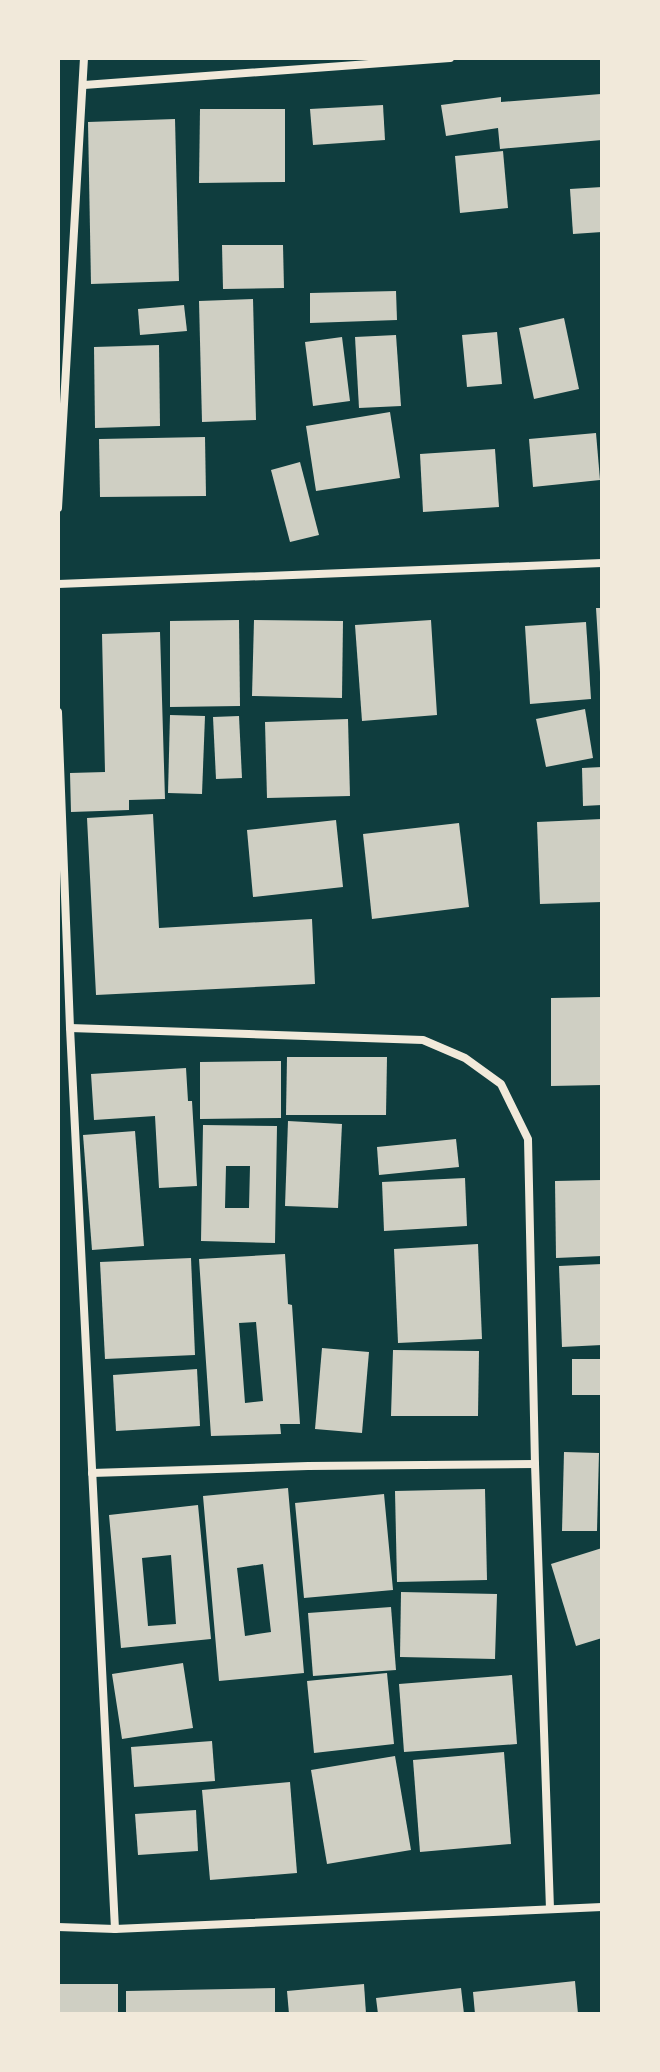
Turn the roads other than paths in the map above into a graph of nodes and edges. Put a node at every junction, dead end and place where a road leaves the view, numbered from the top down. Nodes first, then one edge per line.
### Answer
1 (84, 58) edge
2 (450, 58) edge
3 (84, 85) junction
4 (58, 508) edge
5 (602, 563) edge
6 (58, 584) edge
7 (58, 712) edge
8 (70, 1028) junction
9 (535, 1464) junction
10 (92, 1473) junction
11 (602, 1907) edge
12 (550, 1909) junction
13 (58, 1927) edge
14 (115, 1929) junction

1 - 3 street
2 - 3 street
3 - 4 street
5 - 6 street
7 - 8 street
8 - 9 street
8 - 10 street
9 - 10 street
9 - 12 street
10 - 14 street
11 - 12 street
12 - 14 street
13 - 14 street

